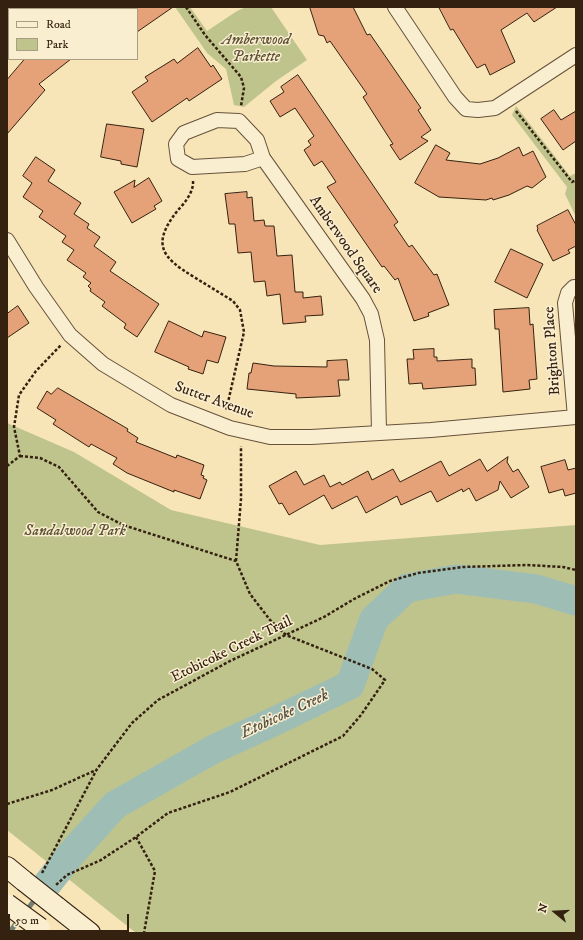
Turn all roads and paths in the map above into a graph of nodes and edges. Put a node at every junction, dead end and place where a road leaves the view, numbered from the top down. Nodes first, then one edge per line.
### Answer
1 (186, 7) edge
2 (395, 7) edge
3 (576, 55) edge
4 (507, 100) junction
5 (239, 121) junction
6 (263, 158) junction
7 (192, 167) junction
8 (576, 180) edge
9 (7, 240) edge
10 (576, 287) edge
11 (70, 336) junction
12 (575, 417) edge
13 (222, 425) junction
14 (241, 431) junction
15 (379, 432) junction
16 (20, 456) junction
17 (7, 466) edge
18 (236, 561) junction
19 (576, 570) edge
20 (286, 635) junction
21 (97, 769) junction
22 (7, 804) edge
23 (136, 838) junction
24 (7, 867) edge
25 (33, 878) junction
26 (55, 885) dead end
27 (7, 904) edge
28 (43, 930) edge
29 (90, 933) edge
30 (144, 933) edge

1 - 5 path
2 - 4 street
3 - 4 street
4 - 8 path
5 - 6 street, Amberwood Square
5 - 7 street
6 - 7 street
6 - 15 street, Amberwood Square
7 - 13 path
9 - 11 street, Sutter Avenue
10 - 12 street, Brighton Place
11 - 13 street, Sutter Avenue
11 - 16 path
12 - 15 street, Sutter Avenue
13 - 14 street, Sutter Avenue
14 - 15 street, Sutter Avenue
14 - 18 path
16 - 17 path
16 - 18 path
18 - 20 path
19 - 20 path, Etobicoke Creek Trail
20 - 21 path, Etobicoke Creek Trail
20 - 23 path
21 - 22 path
21 - 25 path, Etobicoke Creek Trail
23 - 26 path
23 - 30 path
24 - 25 main road
25 - 29 main road, bridge
27 - 28 main road, bridge

